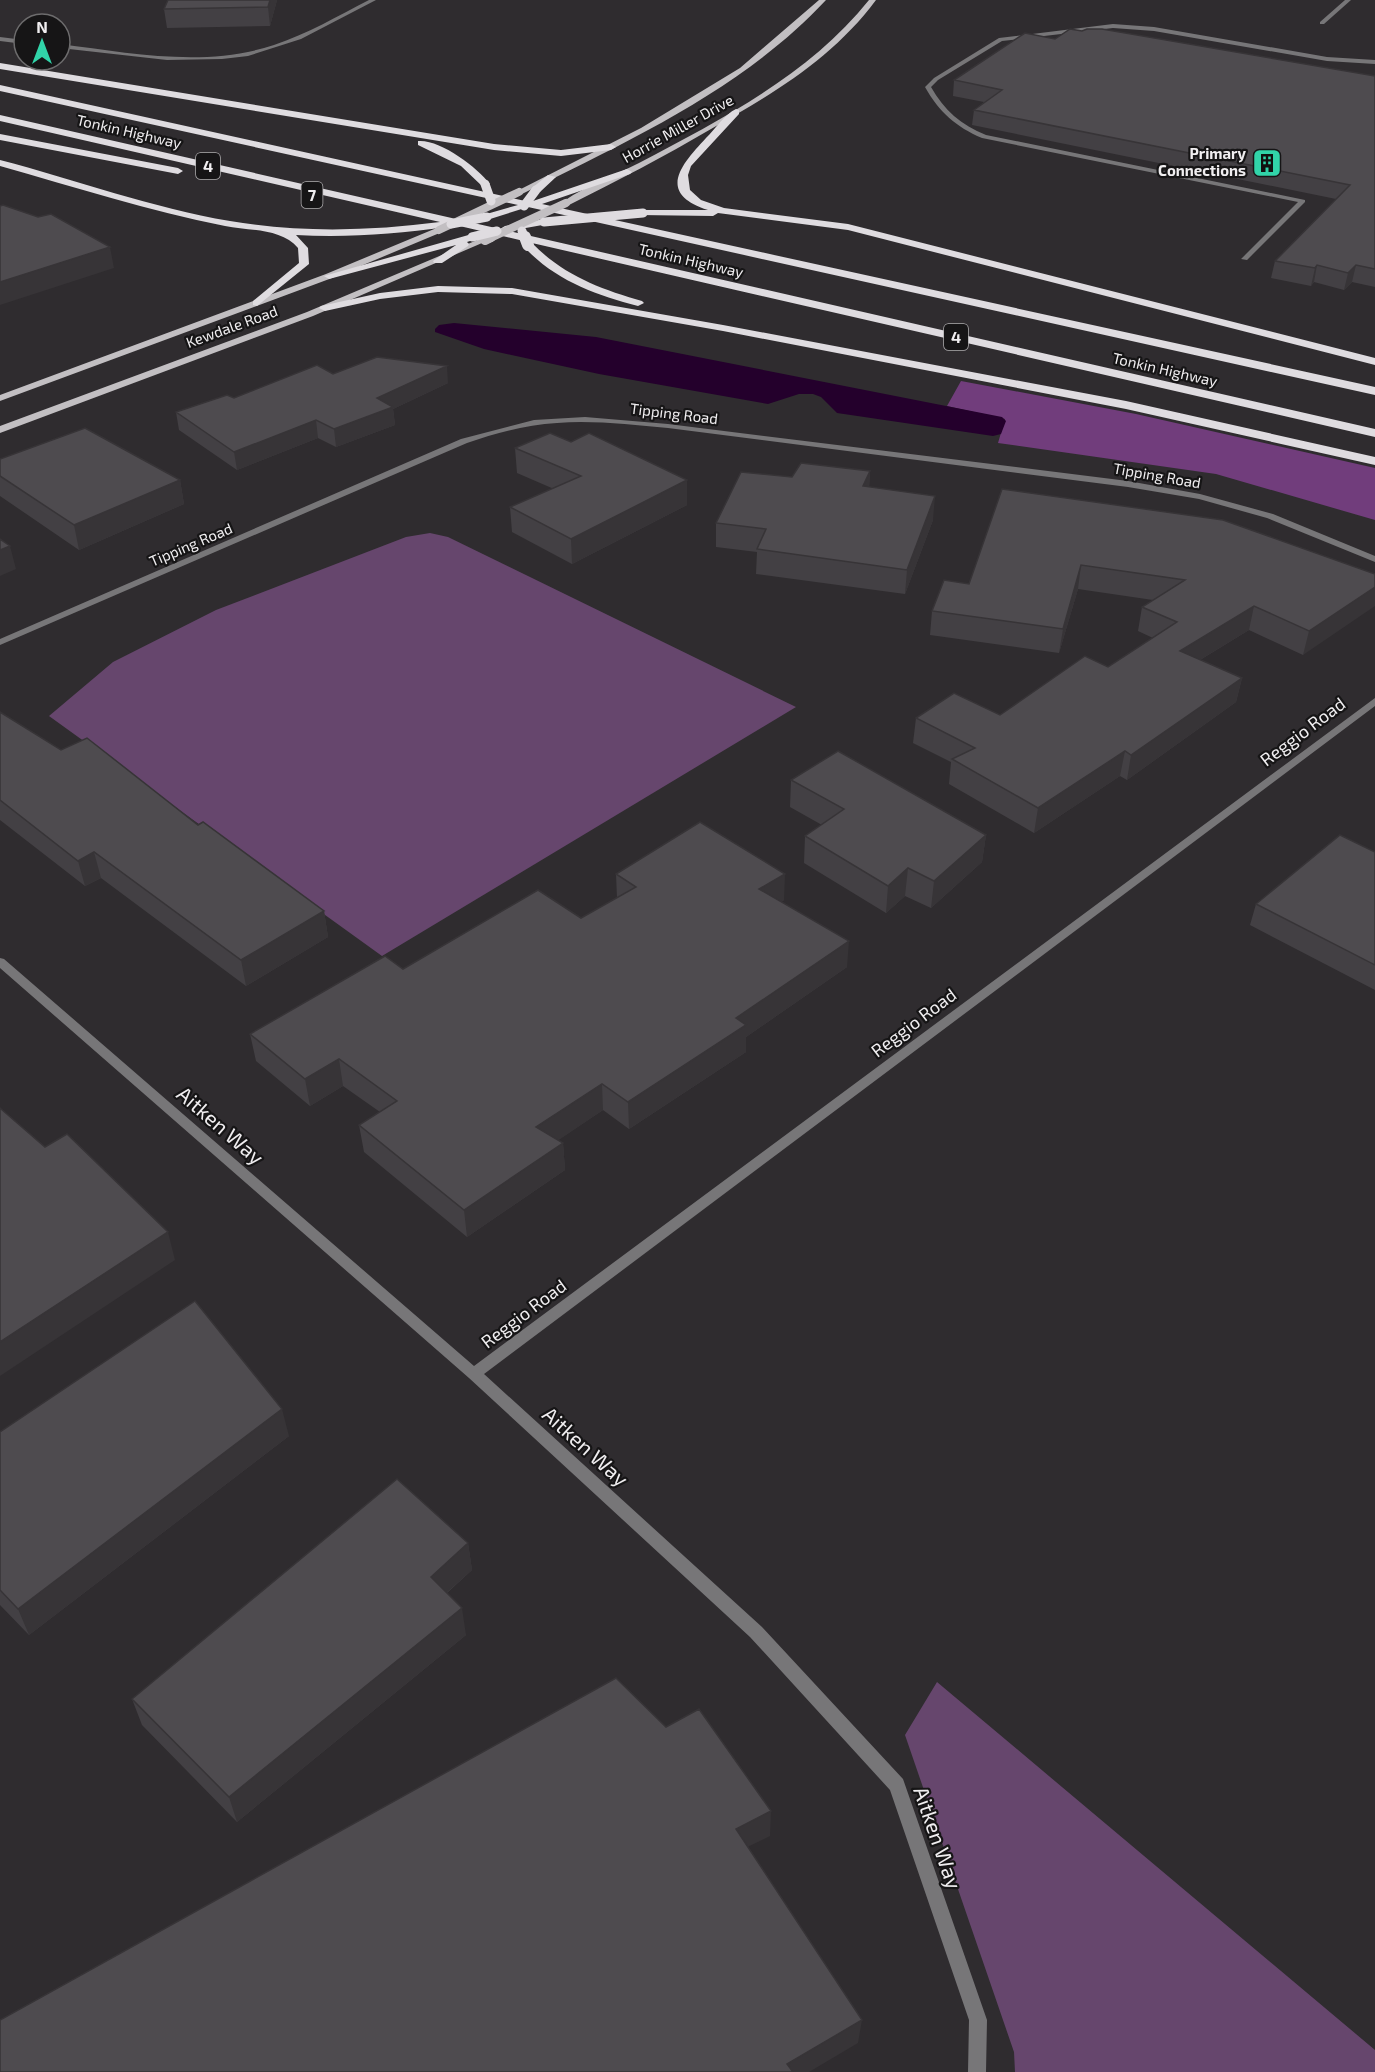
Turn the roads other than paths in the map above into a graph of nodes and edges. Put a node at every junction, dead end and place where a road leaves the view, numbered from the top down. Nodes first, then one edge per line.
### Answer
1 (373, 0) edge
2 (823, 0) edge
3 (873, 0) edge
4 (1348, 0) edge
5 (1322, 23) dead end
6 (72, 48) edge
7 (1375, 62) edge
8 (0, 66) edge
9 (0, 88) edge
10 (736, 112) junction
11 (0, 118) edge
12 (394, 132) junction
13 (0, 137) edge
14 (611, 147) junction
15 (0, 163) edge
16 (186, 172) dead end
17 (627, 172) junction
18 (198, 175) dead end
19 (551, 177) joint
20 (532, 189) junction
21 (523, 207) junction
22 (488, 212) junction
23 (748, 214) junction
24 (426, 215) junction
25 (451, 224) junction
26 (518, 226) junction
27 (274, 230) junction
28 (465, 242) junction
29 (1245, 259) dead end
30 (438, 261) joint
31 (329, 276) junction
32 (257, 303) junction
33 (325, 308) junction
34 (723, 328) junction
35 (1375, 362) edge
36 (1375, 391) edge
37 (0, 398) edge
38 (0, 430) edge
39 (1375, 433) edge
40 (1375, 461) edge
41 (1375, 559) edge
42 (0, 642) edge
43 (1375, 701) edge
44 (0, 962) edge
45 (474, 1374) junction
46 (977, 2072) edge

1 - 6 street
2 - 14 main road, Horrie Miller Drive
3 - 10 main road, Horrie Miller Drive
4 - 5 street
7 - 29 street
8 - 12 highway
9 - 36 highway, Tonkin Highway / 4
10 - 17 main road, Horrie Miller Drive
10 - 23 highway
11 - 24 highway, Tonkin Highway / 4
12 - 14 highway
12 - 22 highway, bridge
13 - 16 highway
14 - 19 main road, Horrie Miller Drive
15 - 27 highway
17 - 21 highway
17 - 26 main road, Horrie Miller Drive, bridge
18 - 24 highway, 7
19 - 20 highway
20 - 21 highway, bridge
20 - 22 main road, bridge
21 - 22 highway
21 - 26 highway, bridge
22 - 25 highway, bridge
22 - 28 highway, bridge
23 - 26 highway, bridge
23 - 35 highway
24 - 39 highway, Tonkin Highway / 4
25 - 27 highway
25 - 31 main road, Kewdale Road, bridge
26 - 28 highway, bridge
26 - 34 highway, bridge
27 - 32 highway
28 - 30 highway
28 - 31 highway
30 - 33 main road, Kewdale Road
31 - 32 main road, Kewdale Road
32 - 37 main road, Kewdale Road
33 - 34 highway
33 - 38 main road, Kewdale Road
34 - 40 highway
41 - 42 street, Tipping Road
43 - 45 street, Reggio Road
44 - 45 street, Aitken Way
45 - 46 street, Aitken Way

